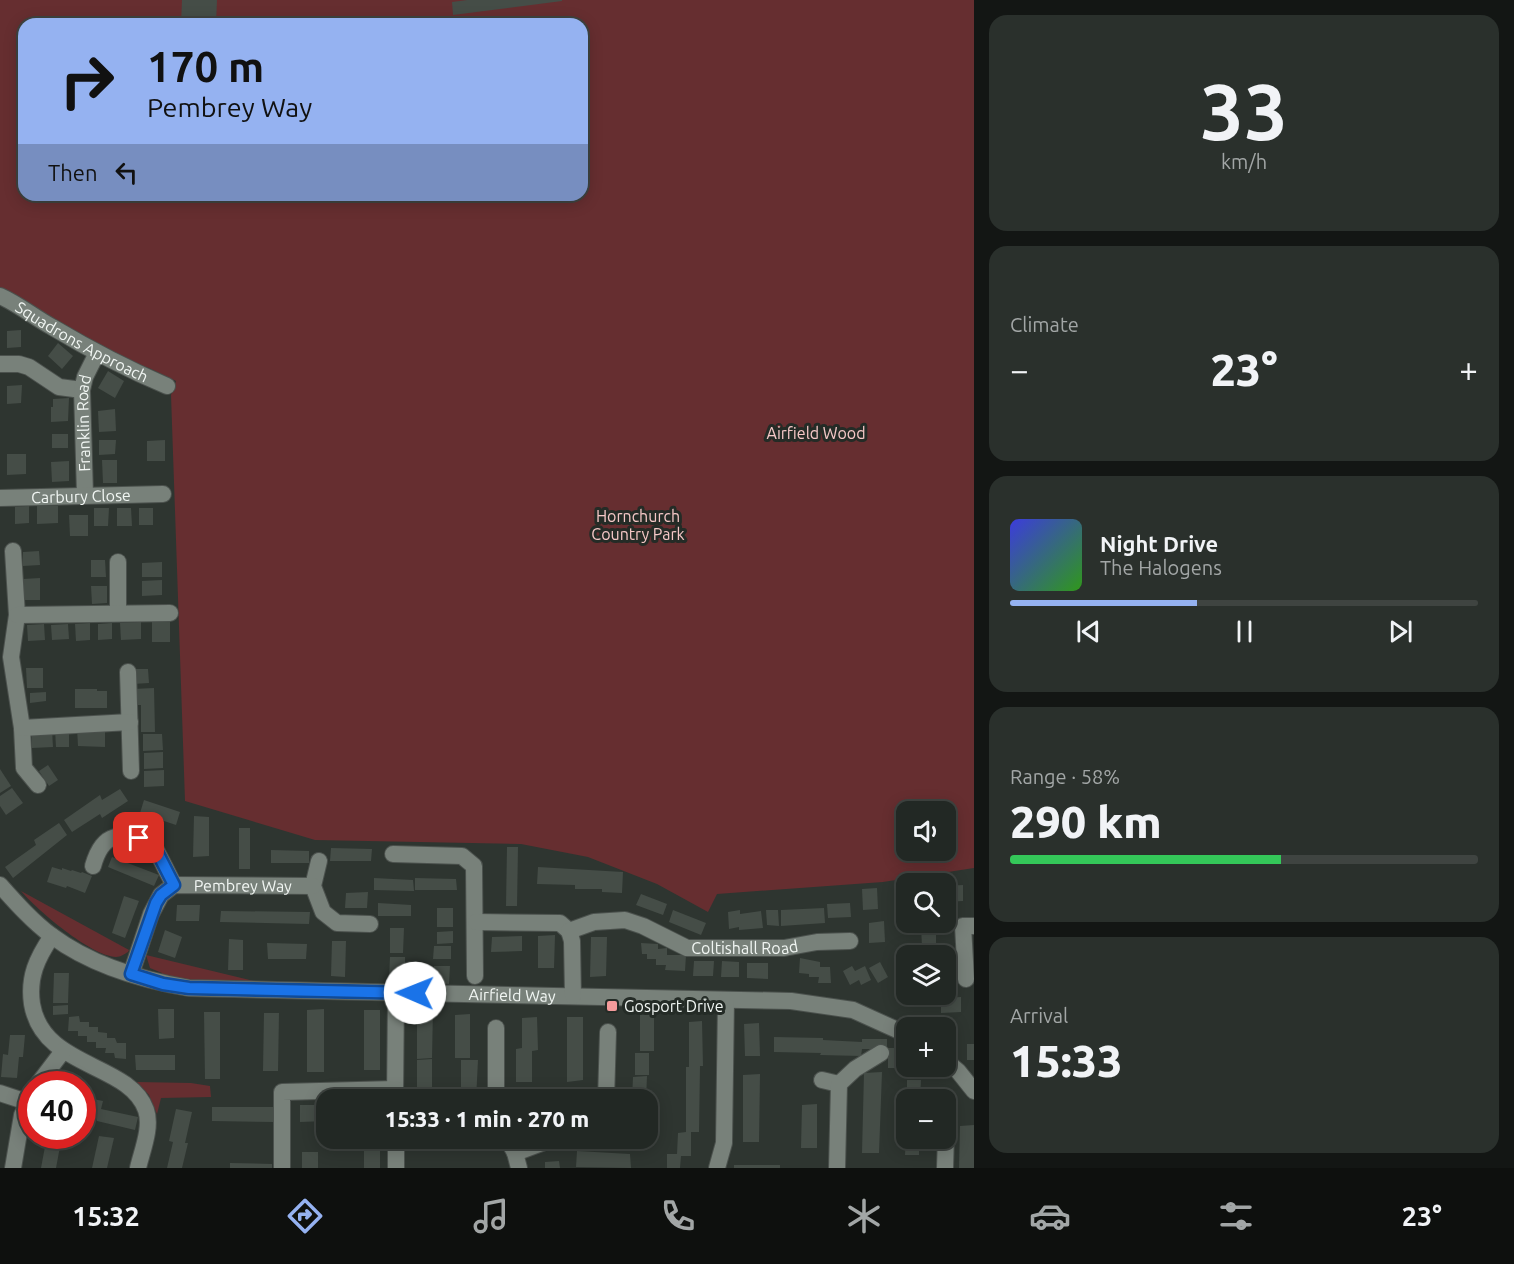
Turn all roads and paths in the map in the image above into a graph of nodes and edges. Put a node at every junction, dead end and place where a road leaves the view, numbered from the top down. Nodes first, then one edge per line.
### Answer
1 (0, 296) edge
2 (97, 353) junction
3 (0, 364) edge
4 (167, 386) dead end
5 (82, 390) junction
6 (163, 494) dead end
7 (85, 495) junction
8 (0, 498) edge
9 (13, 551) dead end
10 (118, 562) dead end
11 (118, 613) junction
12 (170, 613) dead end
13 (17, 615) junction
14 (6, 657) edge
15 (128, 672) dead end
16 (130, 722) junction
17 (22, 728) junction
18 (131, 771) dead end
19 (38, 785) dead end
20 (393, 854) dead end
21 (319, 861) dead end
22 (93, 867) dead end
23 (0, 885) edge
24 (174, 885) junction
25 (313, 886) junction
26 (476, 922) junction
27 (370, 924) dead end
28 (974, 926) edge
29 (569, 931) junction
30 (52, 936) junction
31 (850, 941) dead end
32 (131, 974) junction
33 (475, 976) dead end
34 (966, 979) dead end
35 (396, 992) junction
36 (573, 996) junction
37 (726, 1000) junction
38 (496, 1028) dead end
39 (896, 1029) edge
40 (608, 1032) dead end
41 (63, 1051) junction
42 (881, 1053) dead end
43 (956, 1069) edge
44 (48, 1071) edge
45 (822, 1080) dead end
46 (839, 1084) junction
47 (395, 1089) edge
48 (496, 1089) edge
49 (606, 1089) edge
50 (974, 1092) edge
51 (0, 1093) edge
52 (316, 1093) edge
53 (18, 1097) edge
54 (18, 1142) edge
55 (396, 1149) edge
56 (946, 1149) edge
57 (14, 1168) edge
58 (138, 1168) edge
59 (282, 1168) edge
60 (396, 1168) edge
61 (717, 1168) edge
62 (837, 1168) edge
63 (945, 1168) edge

1 - 2 street, Squadrons Approach
2 - 4 street, Squadrons Approach
2 - 5 street, Franklin Road
3 - 5 street
5 - 7 street, Franklin Road
6 - 7 street, Carbury Close
7 - 8 street, Carbury Close
9 - 13 street
10 - 11 street
11 - 12 street
11 - 13 street
13 - 14 street
14 - 17 street
15 - 16 street
16 - 17 street
16 - 18 street
17 - 19 street
20 - 26 street
21 - 25 street, Pembrey Way
22 - 24 street, Pembrey Way
23 - 30 street, Airfield Way
24 - 25 street, Pembrey Way
24 - 32 street, Pembrey Way
25 - 27 street, Pembrey Way
26 - 29 street
26 - 33 street
28 - 34 street
29 - 31 street, Coltishall Road
29 - 36 street
30 - 32 street, Airfield Way
30 - 41 street
32 - 35 street, Airfield Way
35 - 36 street, Airfield Way
35 - 47 street
36 - 37 street, Airfield Way
37 - 39 street, Airfield Way
37 - 61 street
38 - 48 street
40 - 49 street
41 - 44 street
41 - 58 street
42 - 46 street
43 - 50 street
45 - 46 street
46 - 62 street
51 - 53 street
52 - 59 street
54 - 57 street
55 - 60 street
56 - 63 street

